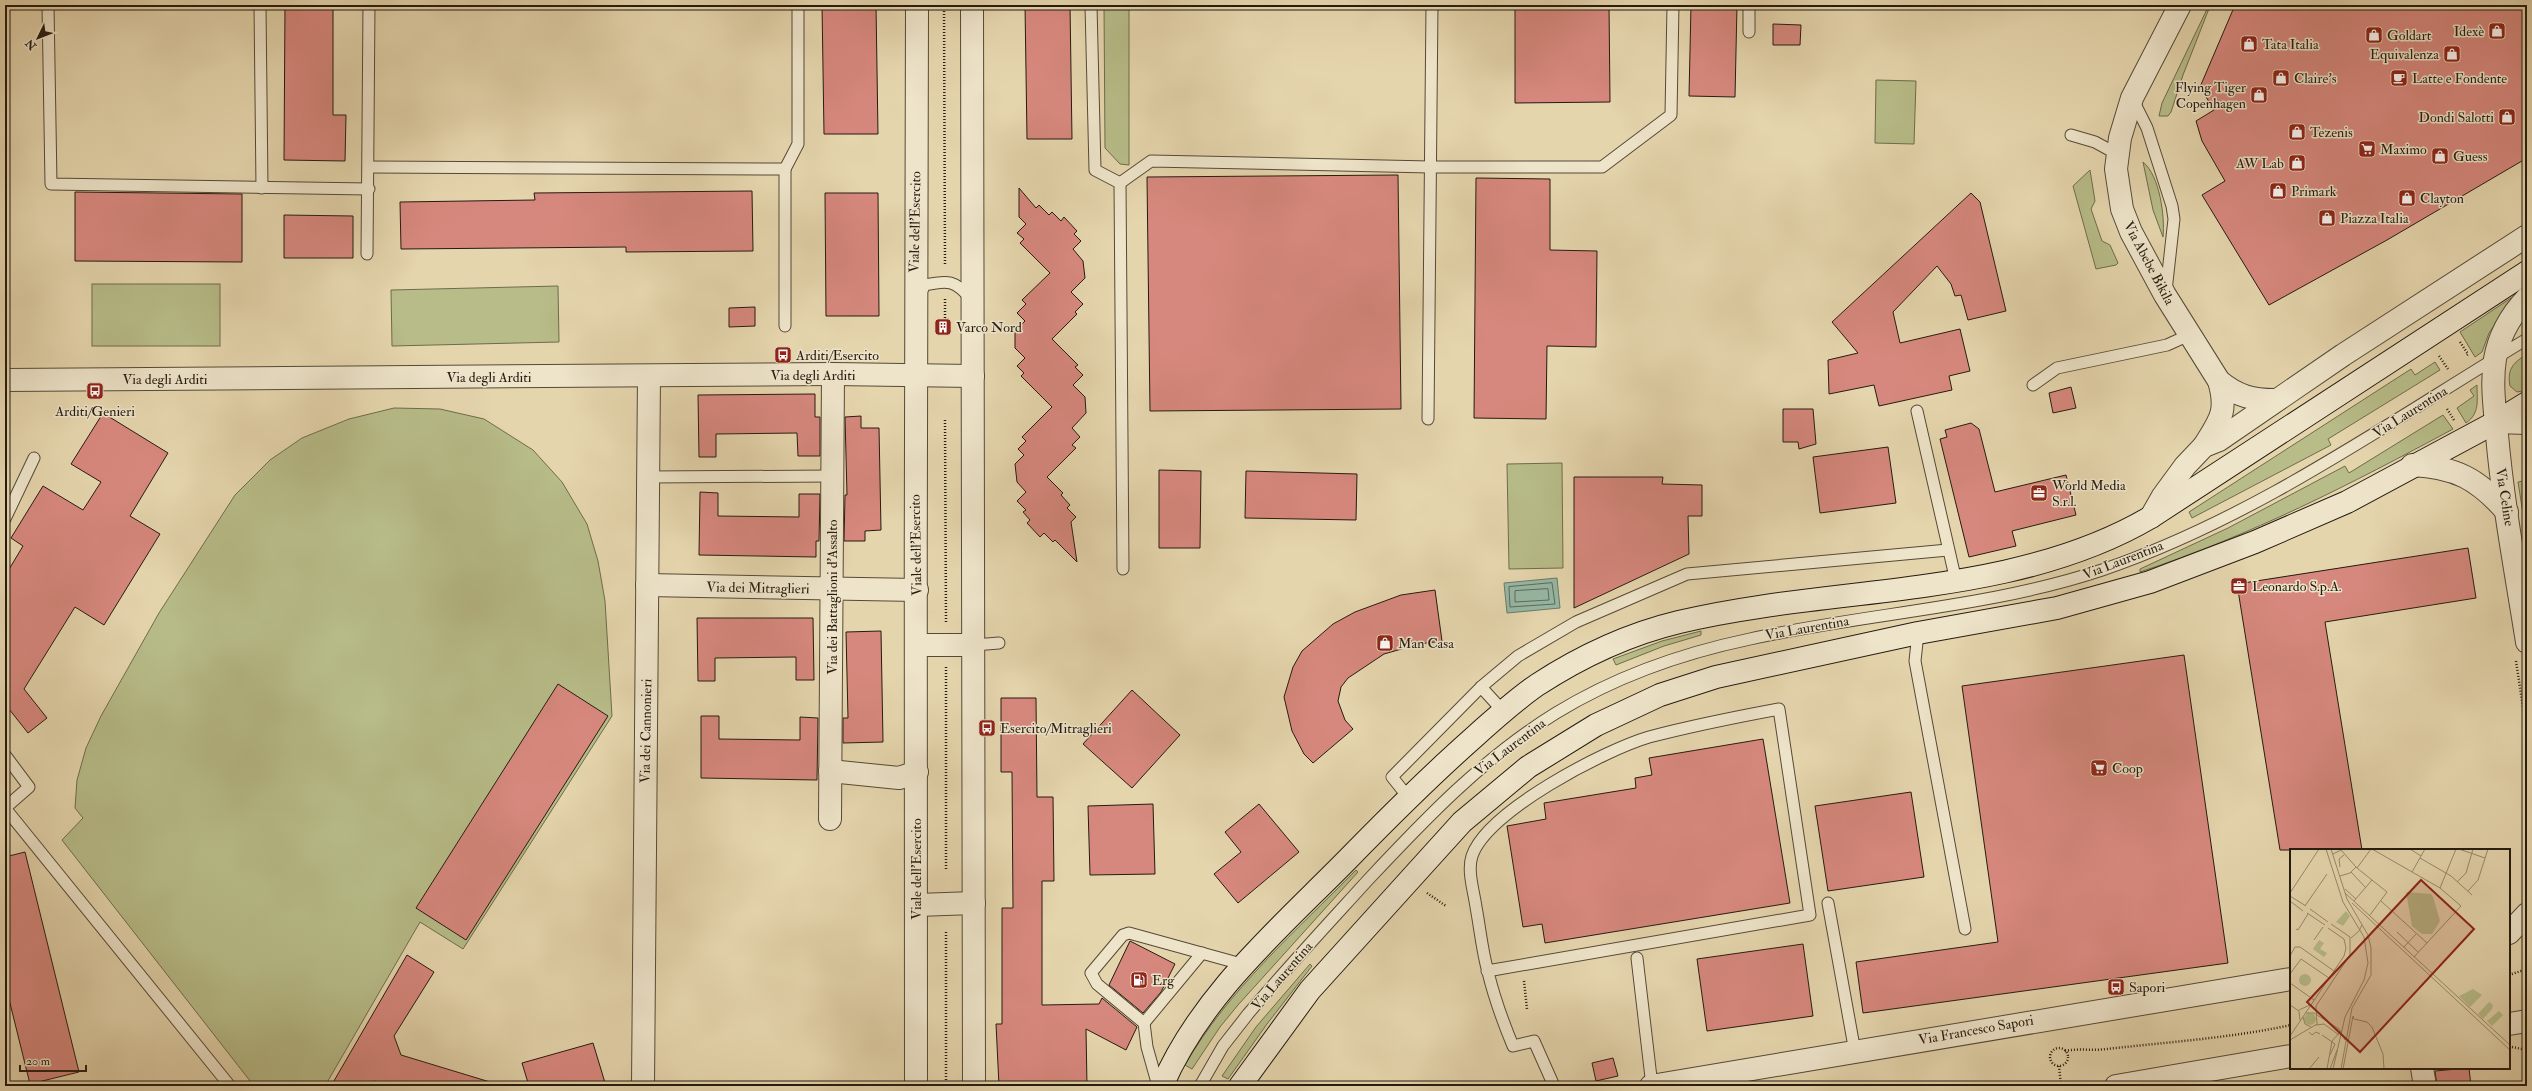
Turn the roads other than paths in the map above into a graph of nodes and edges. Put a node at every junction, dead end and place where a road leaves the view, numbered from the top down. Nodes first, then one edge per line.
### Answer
1 (48, 5) edge
2 (260, 5) edge
3 (369, 5) edge
4 (798, 5) edge
5 (917, 5) edge
6 (972, 5) edge
7 (1091, 5) edge
8 (1432, 5) edge
9 (1673, 5) edge
10 (1749, 5) edge
11 (2180, 5) edge
12 (1749, 32) dead end
13 (2132, 98) junction
14 (2072, 134) dead end
15 (2117, 154) junction
16 (370, 167) junction
17 (1430, 167) junction
18 (785, 169) junction
19 (1120, 183) junction
20 (262, 188) junction
21 (369, 189) junction
22 (2527, 236) edge
23 (367, 254) dead end
24 (2527, 272) edge
25 (2165, 295) junction
26 (2527, 298) edge
27 (972, 301) junction
28 (914, 302) junction
29 (785, 326) dead end
30 (2189, 335) junction
31 (2527, 339) edge
32 (2496, 358) junction
33 (833, 374) junction
34 (914, 374) junction
35 (649, 376) junction
36 (973, 376) junction
37 (5, 380) edge
38 (2219, 381) junction
39 (2032, 385) dead end
40 (2275, 400) junction
41 (2527, 403) edge
42 (1917, 411) dead end
43 (1428, 418) dead end
44 (2496, 422) junction
45 (2527, 423) edge
46 (2204, 446) junction
47 (34, 458) dead end
48 (2412, 465) junction
49 (832, 476) junction
50 (648, 477) junction
51 (2507, 512) junction
52 (2151, 517) junction
53 (5, 519) edge
54 (1948, 550) junction
55 (1123, 569) dead end
56 (1956, 581) junction
57 (647, 585) junction
58 (832, 589) junction
59 (917, 590) junction
60 (1918, 633) junction
61 (999, 643) dead end
62 (974, 644) junction
63 (917, 645) junction
64 (2521, 648) edge
65 (1481, 688) junction
66 (1503, 712) junction
67 (5, 754) edge
68 (830, 772) junction
69 (917, 772) junction
70 (1408, 797) junction
71 (830, 819) dead end
72 (974, 903) junction
73 (1828, 903) dead end
74 (917, 905) junction
75 (2527, 914) edge
76 (1965, 929) dead end
77 (2510, 932) edge
78 (1202, 952) junction
79 (1637, 958) dead end
80 (1245, 965) junction
81 (1487, 971) junction
82 (2290, 979) edge
83 (1144, 1022) junction
84 (1855, 1052) junction
85 (2290, 1056) edge
86 (2422, 1069) edge
87 (1657, 1085) edge
88 (230, 1086) edge
89 (643, 1086) edge
90 (916, 1086) edge
91 (974, 1086) edge
92 (1158, 1086) edge
93 (1162, 1086) edge
94 (1200, 1086) edge
95 (1240, 1086) edge
96 (1554, 1086) edge
97 (2116, 1086) edge
98 (2425, 1086) edge

1 - 20 lane
2 - 20 lane
3 - 16 lane
4 - 18 lane
5 - 28 street, Viale dell'Esercito
6 - 27 street
7 - 19 lane
8 - 17 lane
9 - 17 lane
10 - 12 lane
11 - 13 street, Via Abebe Bikila
13 - 15 street, Via Abebe Bikila
13 - 25 lane
14 - 15 lane
15 - 25 street, Via Abebe Bikila
16 - 18 lane
16 - 21 lane
17 - 19 lane
17 - 43 lane
18 - 29 lane
19 - 55 lane
20 - 21 lane
21 - 23 lane
22 - 40 street, Via Laurentina
24 - 52 street, Via Laurentina
25 - 30 street, Via Abebe Bikila
26 - 32 street, Via Celine
27 - 28 lane
27 - 36 street
28 - 34 street, Viale dell'Esercito
30 - 38 street, Via Abebe Bikila
30 - 39 lane
31 - 32 lane, Via Laurentina
32 - 44 street, Via Celine
32 - 94 lane, Via Laurentina
33 - 34 street, Via degli Arditi
33 - 35 street, Via degli Arditi
33 - 49 street, Via dei Battaglioni d'Assalto
34 - 36 street, Via degli Arditi
34 - 59 street, Viale dell'Esercito
35 - 37 street, Via degli Arditi
35 - 50 street, Via dei Cannonieri
36 - 62 street
38 - 40 street
38 - 46 street, Via Abebe Bikila
40 - 46 street, Via Laurentina
41 - 44 street, Via Laurentina
42 - 54 lane
44 - 45 street, Via Laurentina
44 - 48 street, Via Laurentina
44 - 51 street, Via Celine
46 - 52 street, Via Laurentina
47 - 53 lane
48 - 51 street
48 - 60 street, Via Laurentina
49 - 50 lane
49 - 58 street, Via dei Battaglioni d'Assalto
50 - 57 street, Via dei Cannonieri
51 - 64 street, Via Celine
52 - 56 street, Via Laurentina
54 - 56 lane
54 - 65 lane
56 - 66 street, Via Laurentina
57 - 58 street, Via dei Mitraglieri
57 - 89 street, Via dei Cannonieri
58 - 59 street, Via dei Mitraglieri
58 - 68 street, Via dei Battaglioni d'Assalto
59 - 63 street, Viale dell'Esercito
60 - 76 lane
60 - 95 street, Via Laurentina
61 - 62 lane
62 - 63 street
62 - 72 street
63 - 69 street, Viale dell'Esercito
65 - 66 lane
65 - 70 lane
66 - 70 street, Via Laurentina
67 - 88 lane
68 - 69 street
68 - 71 street, Via dei Battaglioni d'Assalto
69 - 74 street, Viale dell'Esercito
70 - 80 street, Via Laurentina
72 - 74 street
72 - 91 street
73 - 84 lane
74 - 90 street, Viale dell'Esercito
75 - 77 street
78 - 80 lane
78 - 83 lane
78 - 83 lane
79 - 87 lane
80 - 93 street, Via Laurentina
81 - 81 lane
81 - 96 lane
82 - 84 street, Via Francesco Sapori
83 - 92 lane
84 - 87 street, Via Francesco Sapori
85 - 97 street
86 - 98 street

